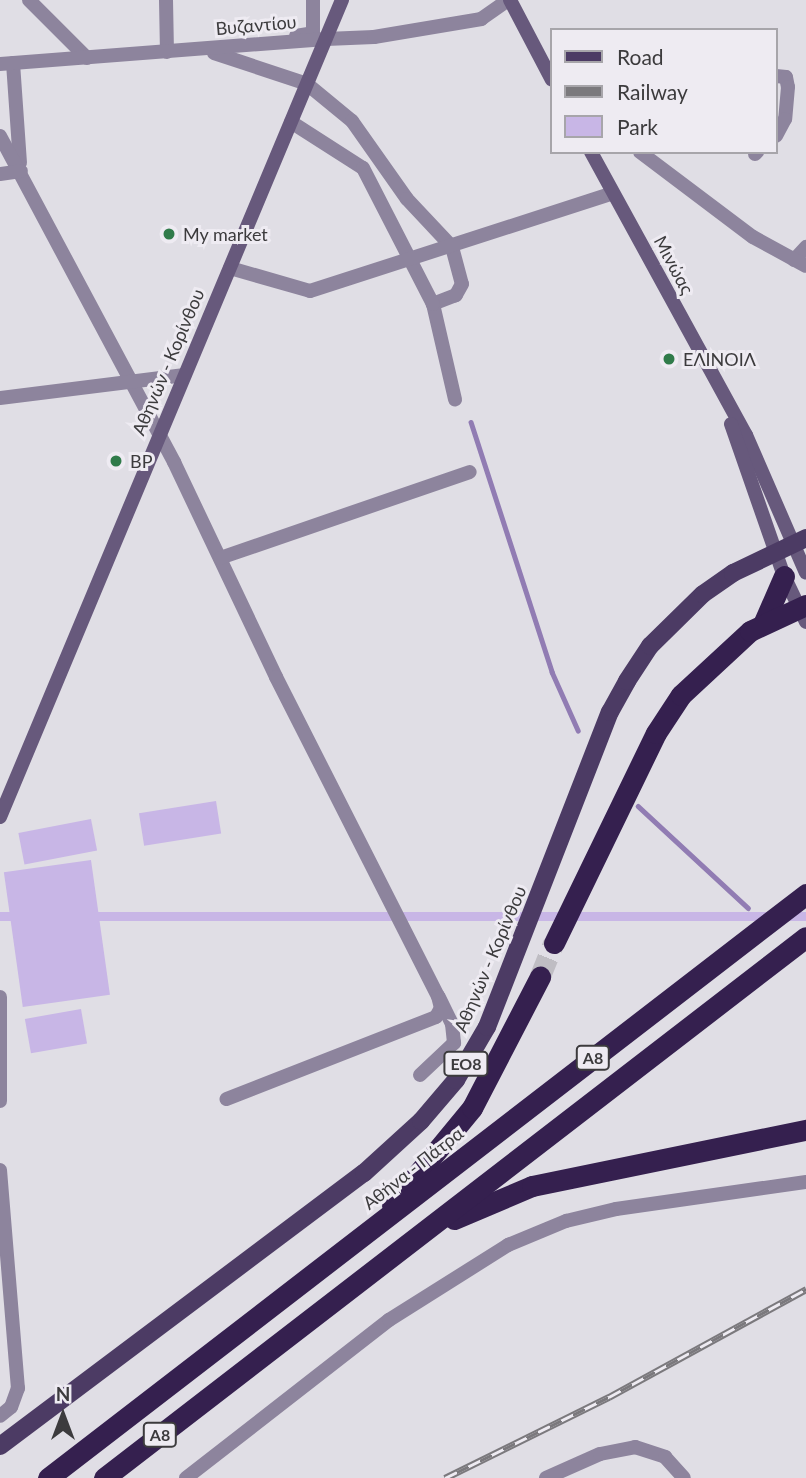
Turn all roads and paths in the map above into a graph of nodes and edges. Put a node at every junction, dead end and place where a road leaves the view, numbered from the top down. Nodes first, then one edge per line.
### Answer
1 (29, 0) edge
2 (166, 0) edge
3 (313, 0) edge
4 (342, 0) edge
5 (509, 0) edge
6 (326, 39) junction
7 (283, 42) junction
8 (196, 50) junction
9 (167, 52) junction
10 (87, 58) junction
11 (7, 64) edge
12 (550, 75) edge
13 (778, 76) edge
14 (307, 84) junction
15 (291, 122) junction
16 (778, 132) edge
17 (0, 136) edge
18 (592, 154) edge
19 (643, 154) edge
20 (21, 171) junction
21 (0, 174) edge
22 (613, 192) junction
23 (452, 247) junction
24 (806, 247) edge
25 (410, 261) junction
26 (800, 263) edge
27 (230, 268) junction
28 (433, 304) junction
29 (185, 375) junction
30 (130, 382) junction
31 (721, 396) junction
32 (0, 398) edge
33 (455, 399) dead end
34 (160, 435) junction
35 (470, 472) dead end
36 (806, 538) edge
37 (220, 558) junction
38 (798, 573) edge
39 (803, 612) edge
40 (764, 622) junction
41 (0, 817) edge
42 (806, 894) edge
43 (806, 937) edge
44 (554, 943) tunnel mouth
45 (540, 976) tunnel mouth
46 (438, 996) junction
47 (0, 997) edge
48 (420, 1075) dead end
49 (227, 1099) dead end
50 (0, 1101) edge
51 (806, 1130) edge
52 (0, 1170) edge
53 (806, 1182) edge
54 (381, 1222) junction
55 (423, 1232) junction
56 (0, 1416) edge
57 (0, 1446) edge
58 (47, 1478) edge
59 (104, 1478) edge
60 (186, 1478) edge
61 (546, 1478) edge
62 (684, 1478) edge

1 - 10 street
2 - 9 street
3 - 7 street
4 - 6 main road, Αθηνών - Κορίνθου
5 - 6 street, Βυζαντίου
5 - 12 main road
6 - 7 street, Βυζαντίου
6 - 14 main road, Αθηνών - Κορίνθου
7 - 8 street, Βυζαντίου
8 - 9 street, Βυζαντίου
8 - 14 street
9 - 10 street, Βυζαντίου
10 - 11 street, Βυζαντίου
11 - 20 street
13 - 16 street
14 - 15 main road, Αθηνών - Κορίνθου
14 - 23 street
15 - 25 street
15 - 27 main road, Αθηνών - Κορίνθου
17 - 20 street
18 - 22 main road, Μινώας
19 - 26 street
20 - 21 street
20 - 30 street
22 - 23 street
22 - 31 main road, Μινώας
23 - 25 street
23 - 28 street
24 - 26 street
25 - 27 street
25 - 28 street
27 - 29 main road, Αθηνών - Κορίνθου
28 - 33 street
29 - 30 street
29 - 34 main road, Αθηνών - Κορίνθου
30 - 32 street
30 - 34 street
31 - 38 main road
31 - 38 main road
34 - 37 street
34 - 41 main road, Αθηνών - Κορίνθου
35 - 37 street
36 - 57 main road, Αθηνών - Κορίνθου / ΕΟ8
37 - 46 street
38 - 39 main road
38 - 40 highway
39 - 40 highway
40 - 44 highway
42 - 54 highway, Αθήνα - Πάτρα / Α8
43 - 55 highway, Α8
45 - 54 highway
46 - 48 street
46 - 49 street
47 - 50 street
51 - 55 highway
52 - 56 street
53 - 60 street
54 - 58 highway, Αθήνα - Πάτρα / Α8
55 - 59 highway, Α8
61 - 62 street

